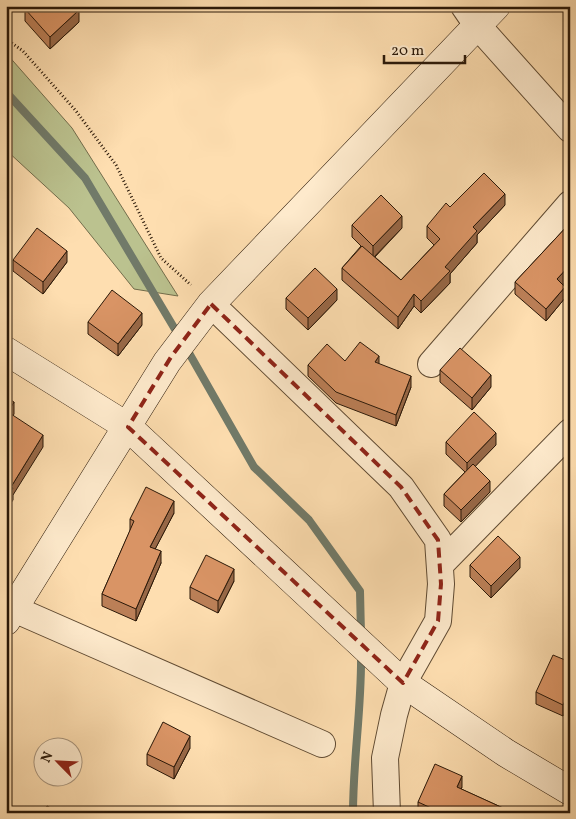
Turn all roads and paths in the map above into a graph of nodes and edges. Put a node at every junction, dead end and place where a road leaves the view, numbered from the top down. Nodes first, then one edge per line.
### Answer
1 (496, 6) edge
2 (470, 16) edge
3 (6, 39) edge
4 (570, 129) edge
5 (570, 204) edge
6 (211, 304) junction
7 (6, 351) edge
8 (431, 364) dead end
9 (128, 427) junction
10 (570, 432) edge
11 (440, 566) junction
12 (10, 615) edge
13 (403, 683) junction
14 (322, 744) dead end
15 (570, 791) edge
16 (387, 813) edge

1 - 2 street
2 - 4 street
2 - 6 street
3 - 6 path
5 - 8 street
6 - 9 street
6 - 11 street
7 - 9 street
9 - 12 street
9 - 13 street
10 - 11 street
11 - 13 street
12 - 14 street
13 - 15 street
13 - 16 street

